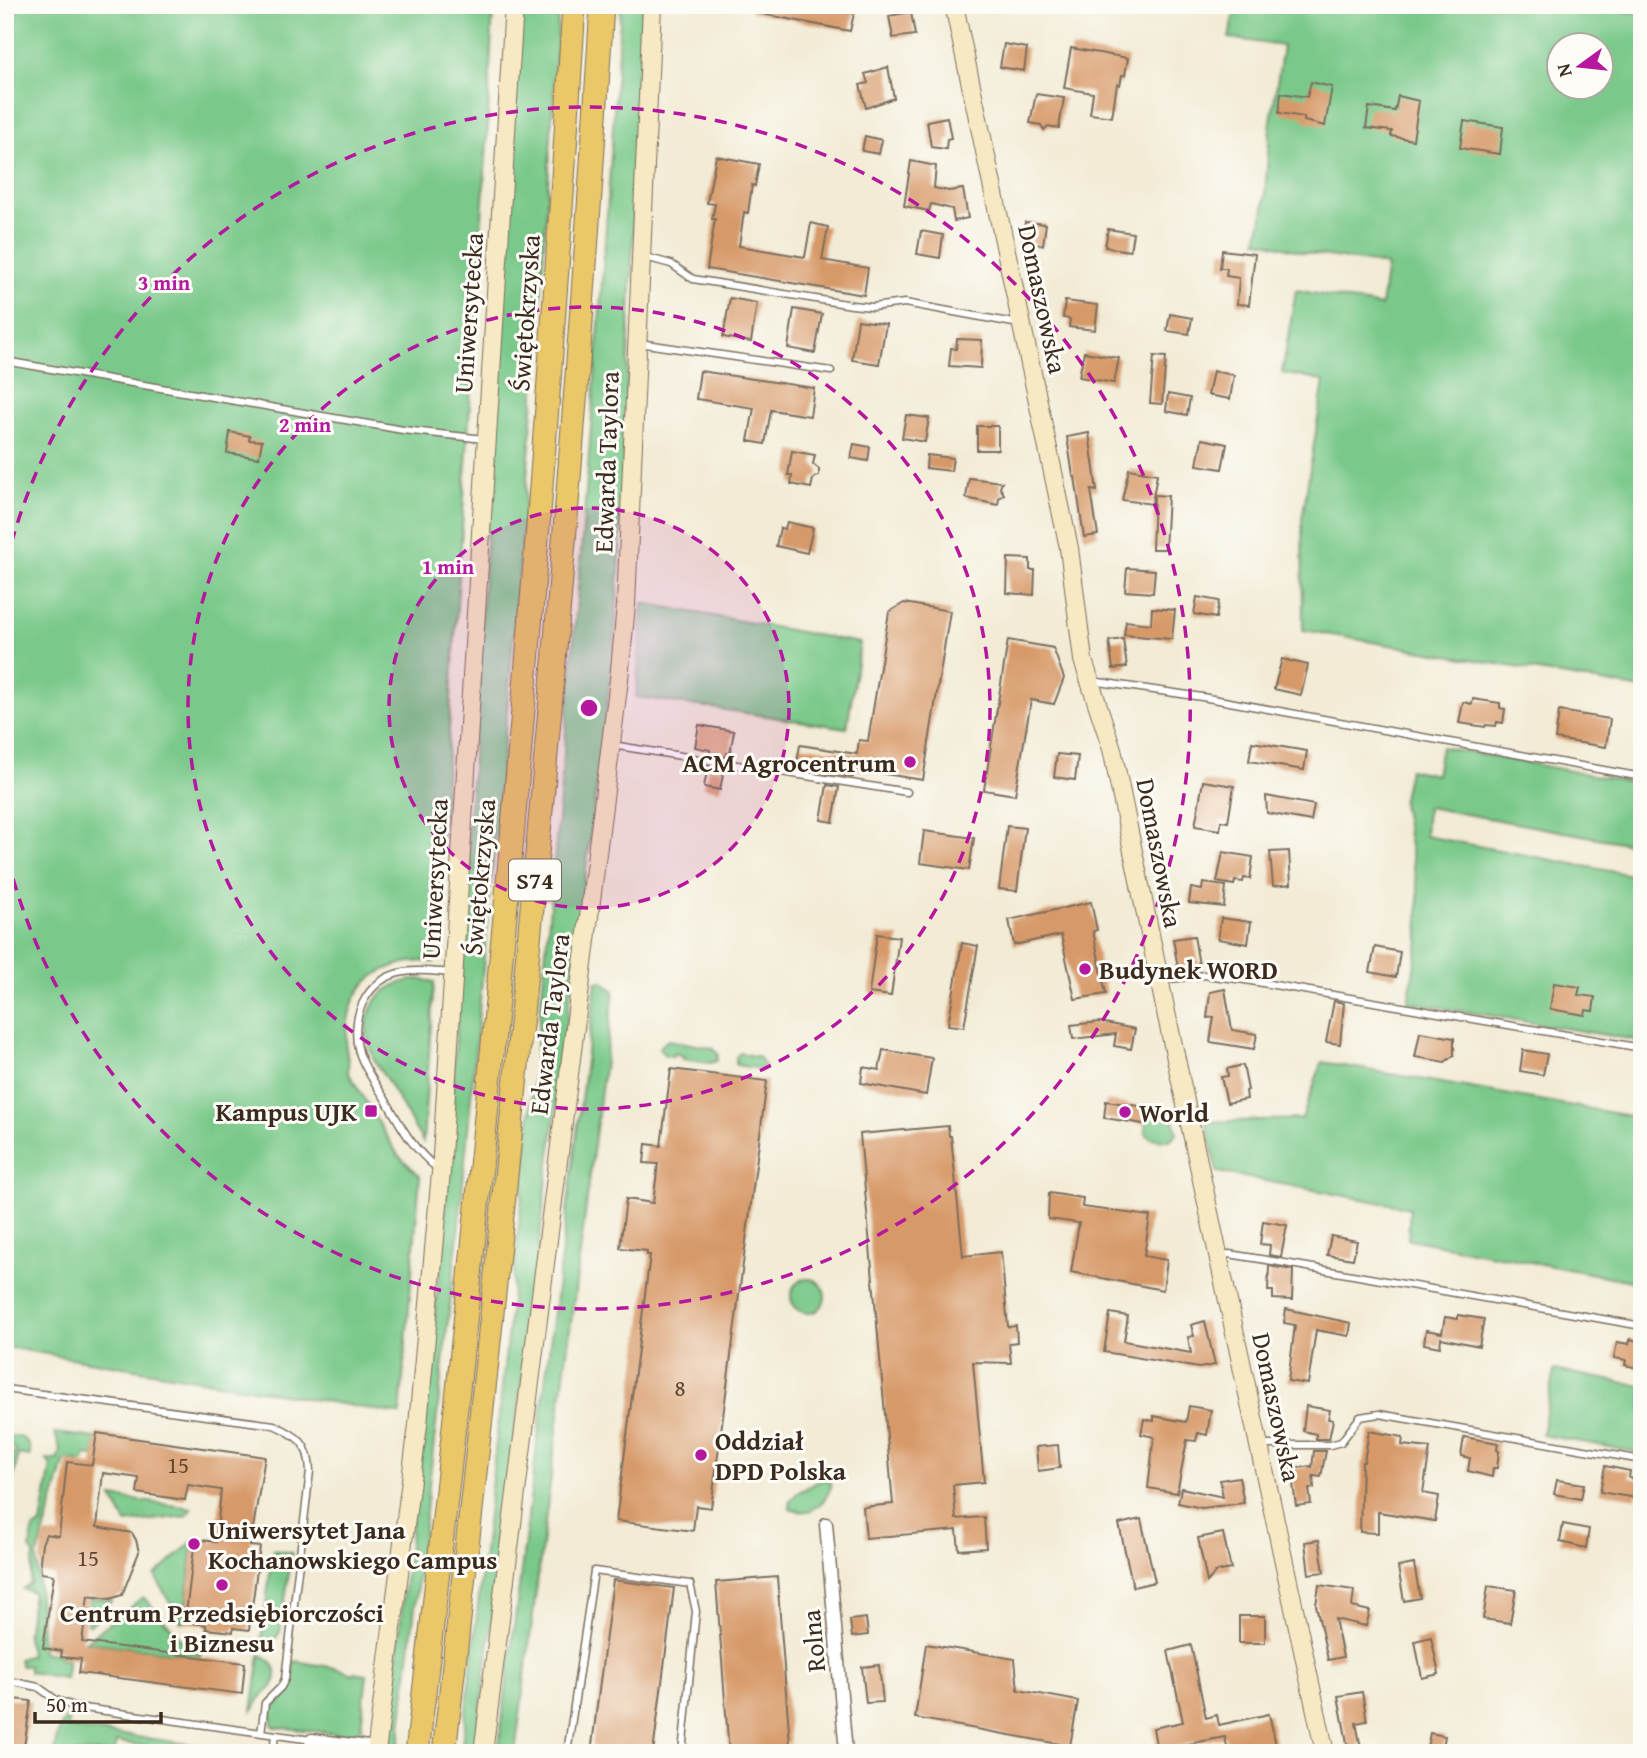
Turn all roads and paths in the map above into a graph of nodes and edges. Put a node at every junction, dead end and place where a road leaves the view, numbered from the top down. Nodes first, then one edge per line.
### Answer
1 (514, 5) edge
2 (574, 5) edge
3 (602, 5) edge
4 (652, 5) edge
5 (954, 5) edge
6 (640, 255) junction
7 (1021, 325) junction
8 (636, 343) junction
9 (5, 361) edge
10 (831, 372) dead end
11 (486, 439) junction
12 (1090, 681) junction
13 (611, 745) junction
14 (1642, 777) edge
15 (907, 793) dead end
16 (455, 973) junction
17 (1159, 980) junction
18 (1642, 1048) edge
19 (441, 1172) junction
20 (1218, 1256) junction
21 (1642, 1326) edge
22 (5, 1390) edge
23 (1258, 1445) junction
24 (1642, 1460) edge
25 (826, 1524) dead end
26 (5, 1680) edge
27 (261, 1733) junction
28 (275, 1735) junction
29 (311, 1746) edge
30 (377, 1750) edge
31 (273, 1753) edge
32 (416, 1753) edge
33 (444, 1753) edge
34 (483, 1753) edge
35 (567, 1753) edge
36 (682, 1753) edge
37 (846, 1753) edge
38 (1325, 1753) edge

1 - 11 street, Uniwersytecka
2 - 32 highway, Świętokrzyska / S74
3 - 33 highway, S74
4 - 6 street, Edwarda Taylora
5 - 7 street, Domaszowska
6 - 7 lane
6 - 8 street, Edwarda Taylora
7 - 12 street, Domaszowska
8 - 10 lane
8 - 13 street, Edwarda Taylora
9 - 11 lane
11 - 16 street, Uniwersytecka
12 - 14 lane
12 - 17 street, Domaszowska
13 - 15 lane
13 - 34 street, Edwarda Taylora
16 - 19 street, Uniwersytecka
16 - 19 lane
17 - 18 lane
17 - 20 street, Domaszowska
19 - 30 street, Uniwersytecka
20 - 21 lane
20 - 23 street, Domaszowska
22 - 27 lane
23 - 24 lane
23 - 38 street, Domaszowska
25 - 37 street, Rolna
26 - 27 lane
27 - 28 lane
28 - 29 lane
28 - 31 lane
29 - 30 street
35 - 36 lane

